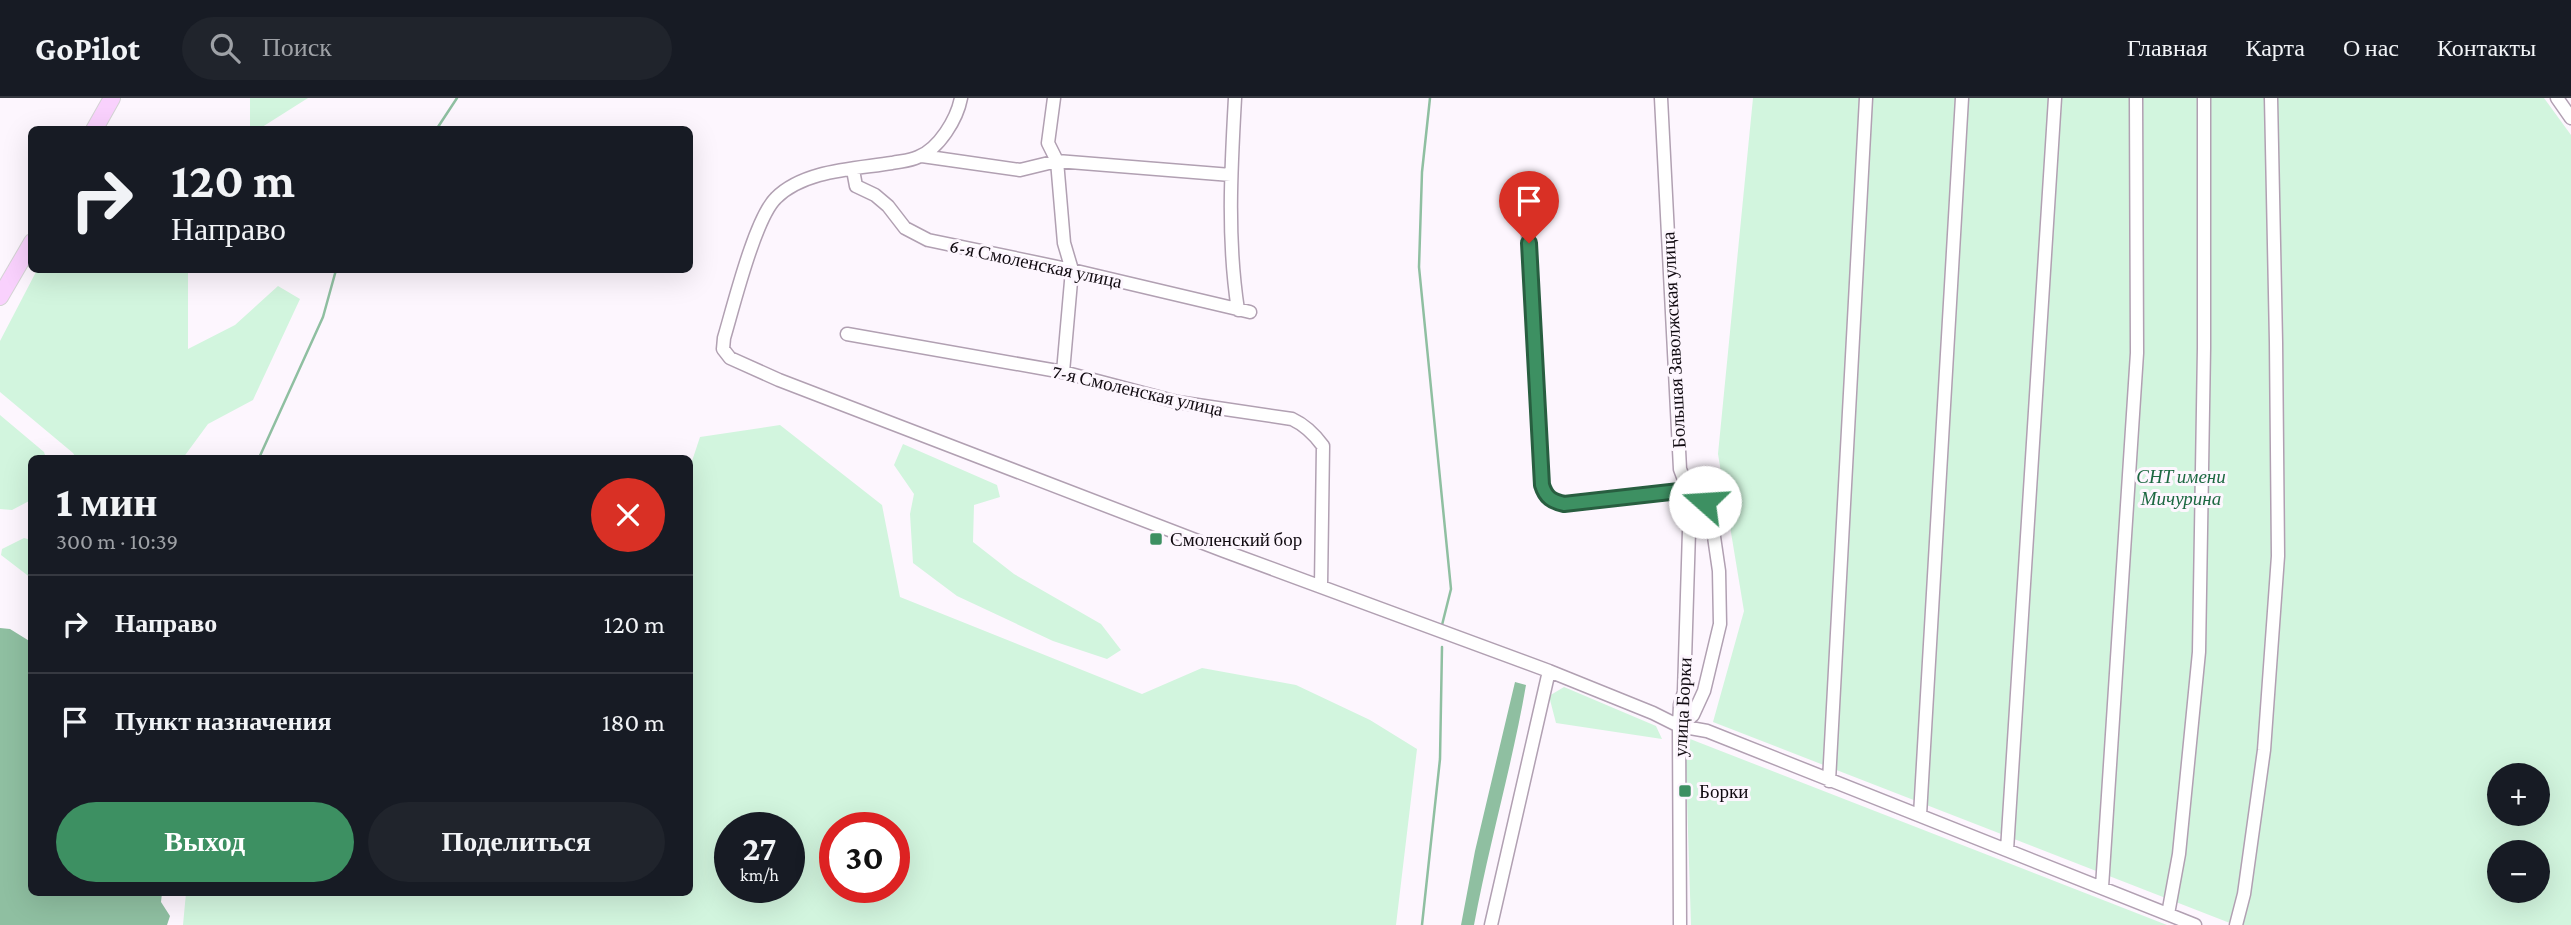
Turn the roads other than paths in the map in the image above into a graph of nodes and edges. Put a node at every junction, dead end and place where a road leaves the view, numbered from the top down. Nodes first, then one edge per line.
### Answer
1 (112, 98) edge
2 (961, 98) edge
3 (1055, 98) edge
4 (1235, 98) edge
5 (1661, 98) edge
6 (1866, 98) edge
7 (1962, 98) edge
8 (2055, 98) edge
9 (2136, 98) edge
10 (2204, 98) edge
11 (2271, 98) edge
12 (2557, 98) edge
13 (2571, 118) edge
14 (96, 126) edge
15 (922, 156) junction
16 (1057, 162) junction
17 (853, 170) junction
18 (1231, 175) junction
19 (1527, 216) dead end
20 (28, 249) edge
21 (1072, 270) junction
22 (0, 297) edge
23 (847, 334) dead end
24 (1063, 373) junction
25 (1688, 490) junction
26 (1689, 531) dead end
27 (1321, 586) junction
28 (1549, 671) junction
29 (1679, 726) junction
30 (1829, 781) junction
31 (1920, 815) junction
32 (2007, 850) junction
33 (2102, 887) junction
34 (2168, 914) junction
35 (1491, 925) edge
36 (1681, 925) edge
37 (2195, 925) edge
38 (2236, 925) edge

1 - 14 main road
2 - 15 street
3 - 16 street
4 - 18 street
5 - 25 street, Большая Заволжская улица
6 - 30 street
7 - 31 street
8 - 32 street
9 - 33 street
10 - 34 street
11 - 38 street
12 - 13 street
15 - 16 street
15 - 17 street
16 - 18 street
16 - 21 street
17 - 21 street, 6-я Смоленская улица
17 - 27 street
18 - 21 street, 6-я Смоленская улица
19 - 25 street
20 - 22 main road
21 - 24 street
23 - 24 street, 7-я Смоленская улица
24 - 27 street, 7-я Смоленская улица
25 - 29 street, Большая Заволжская улица
26 - 29 street, улица Борки
27 - 28 street
28 - 29 street
28 - 35 street
29 - 30 street
29 - 36 street, улица Борки
30 - 31 street
31 - 32 street
32 - 33 street
33 - 34 street
34 - 37 street

